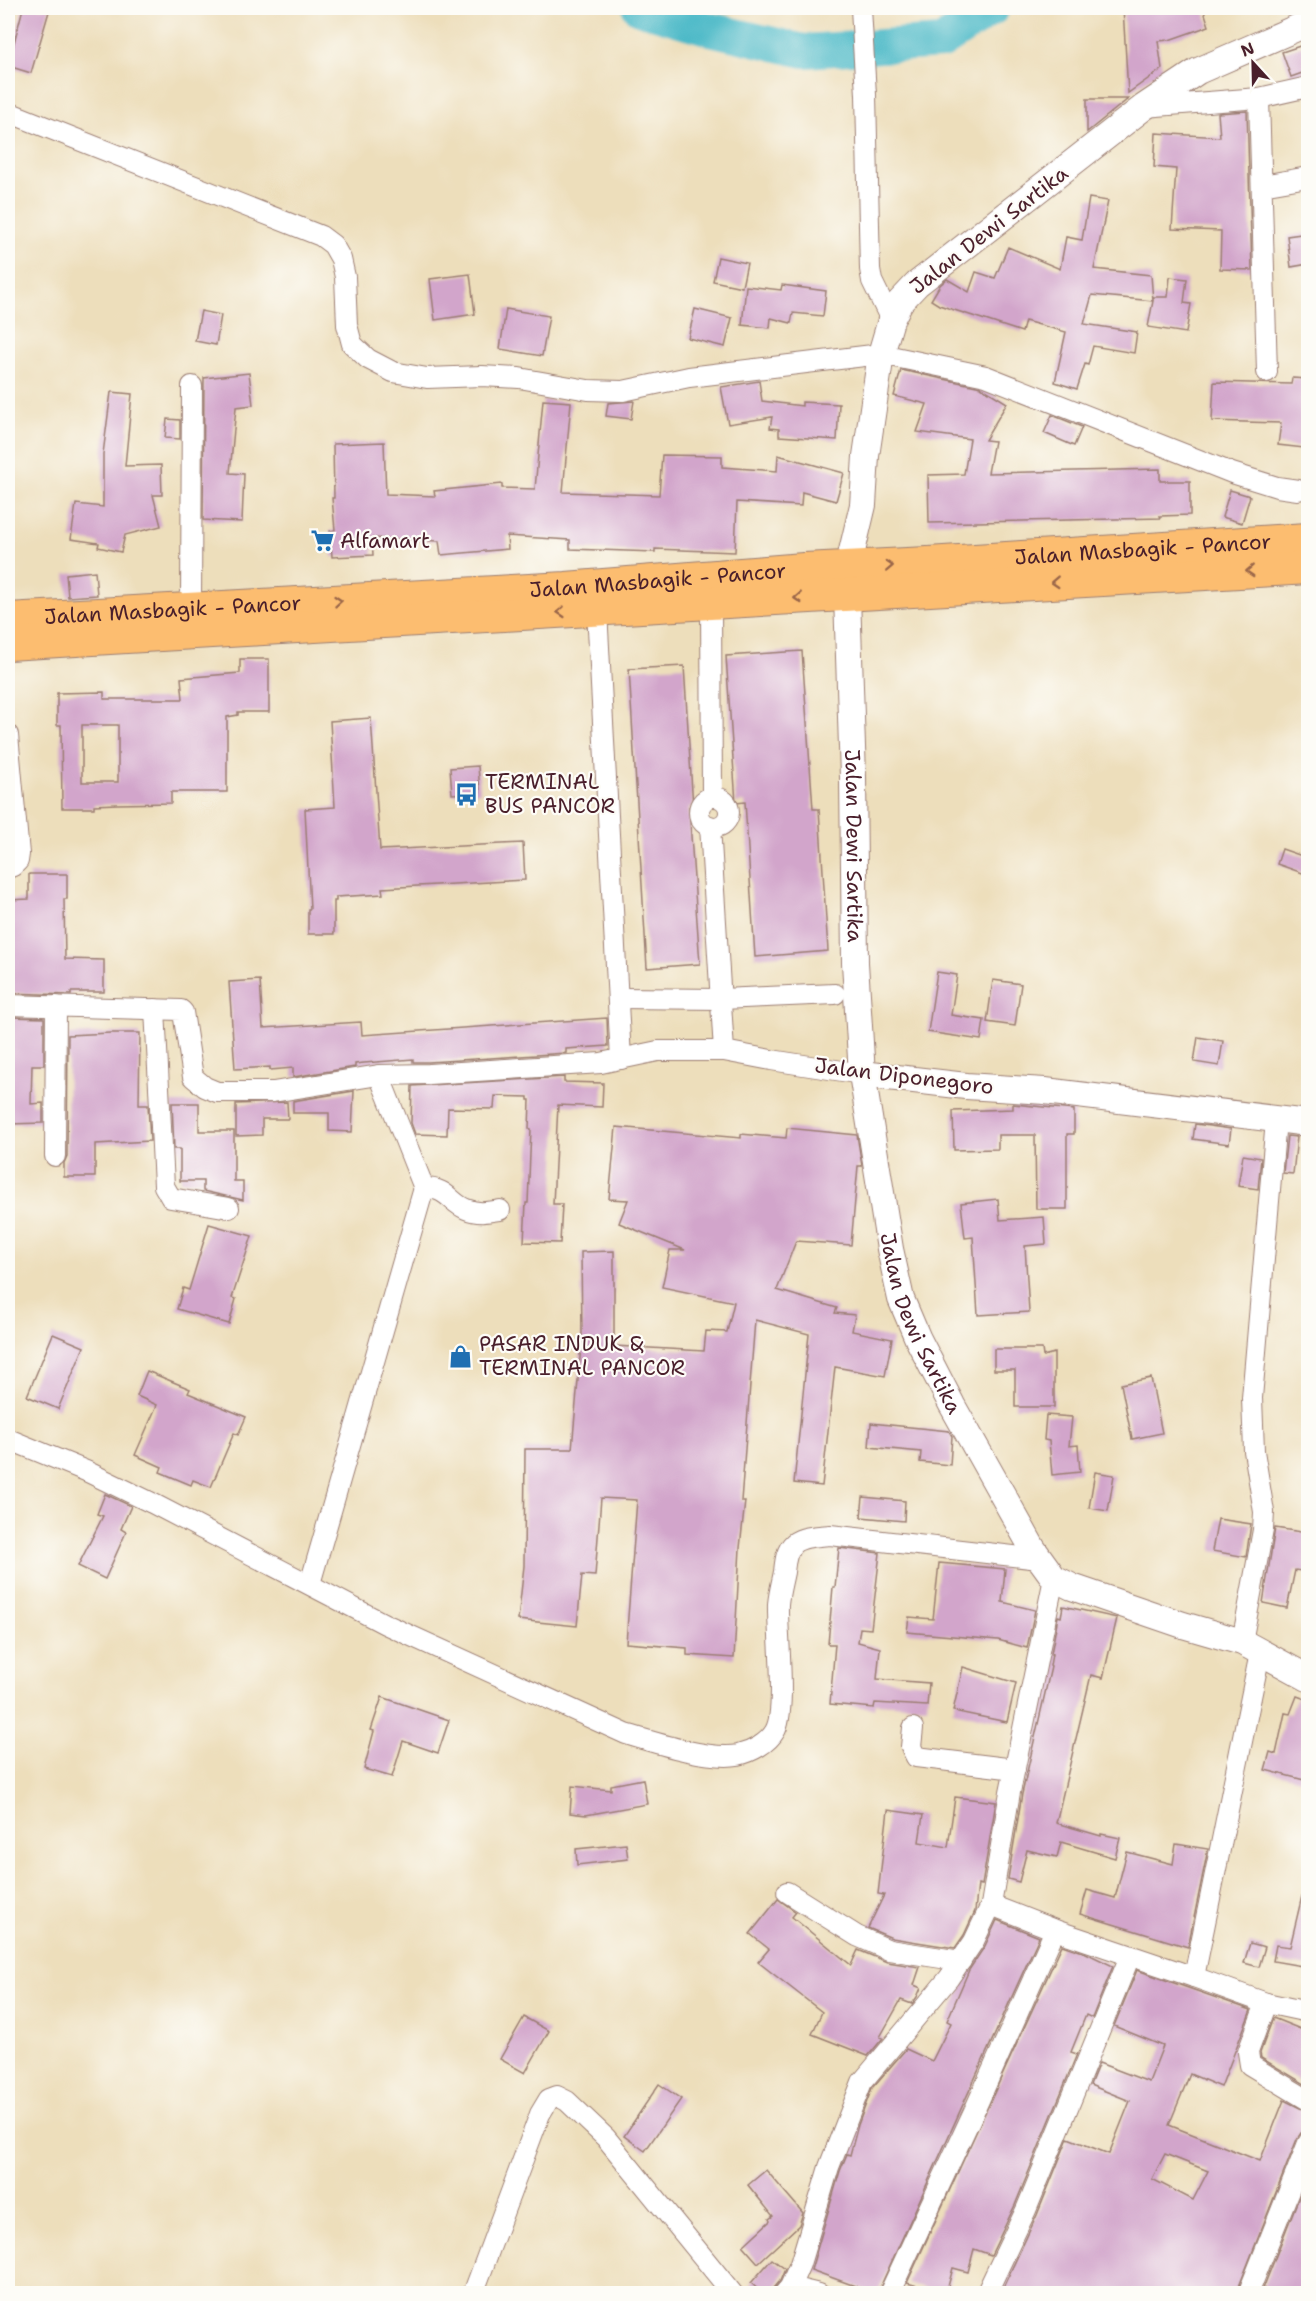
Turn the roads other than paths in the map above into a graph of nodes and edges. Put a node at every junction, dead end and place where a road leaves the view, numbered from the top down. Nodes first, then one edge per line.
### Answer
1 (861, 8) edge
2 (1308, 23) edge
3 (1308, 87) edge
4 (1259, 98) junction
5 (1144, 108) junction
6 (8, 112) edge
7 (1308, 177) edge
8 (1262, 185) junction
9 (891, 320) junction
10 (881, 354) junction
11 (1267, 372) dead end
12 (192, 386) dead end
13 (1298, 490) dead end
14 (1308, 539) edge
15 (1308, 568) edge
16 (848, 582) junction
17 (711, 603) junction
18 (192, 607) junction
19 (597, 610) junction
20 (8, 619) edge
21 (8, 644) edge
22 (8, 735) edge
23 (8, 868) edge
24 (835, 994) dead end
25 (618, 998) junction
26 (723, 999) junction
27 (8, 1005) edge
28 (56, 1006) junction
29 (155, 1009) junction
30 (724, 1051) junction
31 (621, 1059) junction
32 (862, 1074) junction
33 (379, 1075) junction
34 (1276, 1120) junction
35 (1308, 1123) edge
36 (55, 1156) dead end
37 (424, 1188) junction
38 (230, 1208) dead end
39 (500, 1210) dead end
40 (8, 1439) edge
41 (1047, 1568) junction
42 (310, 1584) junction
43 (1251, 1648) junction
44 (1308, 1678) edge
45 (913, 1728) dead end
46 (1015, 1769) junction
47 (787, 1892) dead end
48 (991, 1905) junction
49 (1055, 1930) junction
50 (1130, 1956) junction
51 (961, 1961) junction
52 (1194, 1977) junction
53 (1266, 2003) junction
54 (1308, 2012) edge
55 (1308, 2100) edge
56 (1308, 2143) edge
57 (787, 2290) edge
58 (473, 2294) edge
59 (733, 2294) edge
60 (819, 2294) edge
61 (889, 2294) edge
62 (986, 2294) edge
63 (1248, 2294) edge

1 - 9 street
2 - 5 street, Jalan Dewi Sartika
3 - 4 street
4 - 5 street
4 - 8 street
5 - 9 street, Jalan Dewi Sartika
6 - 10 street
7 - 8 street
8 - 11 street
9 - 10 street, Jalan Dewi Sartika
10 - 13 street
10 - 16 street, Jalan Dewi Sartika
12 - 18 street
16 -> 14 main road, Jalan Masbagik - Pancor
15 -> 16 main road, Jalan Masbagik - Pancor
16 -> 17 main road, Jalan Masbagik - Pancor
18 -> 16 main road, Jalan Masbagik - Pancor
16 - 32 street, Jalan Dewi Sartika
17 - 19 main road, Jalan Masbagik - Pancor
17 - 26 street
18 - 20 main road, Jalan Masbagik - Pancor
19 -> 21 main road, Jalan Masbagik - Pancor
19 - 25 street
22 - 23 street
24 - 26 street
25 - 26 street
25 - 31 street
26 - 30 street
27 - 28 street
28 - 29 street
28 - 36 street
29 - 33 street, Jalan Diponegoro
29 - 38 street
30 - 31 street, Jalan Diponegoro
30 - 32 street, Jalan Diponegoro
31 - 33 street, Jalan Diponegoro
32 - 34 street, Jalan Diponegoro
32 - 41 street, Jalan Dewi Sartika
33 - 37 street
34 - 35 street, Jalan Diponegoro
34 - 43 street
37 - 39 street
37 - 42 street
40 - 42 street
41 - 42 street
41 - 43 street
41 - 46 street
43 - 44 street
43 - 52 street
45 - 46 street
46 - 48 street
47 - 51 street
48 - 49 street
48 - 51 street
49 - 50 street
49 - 61 street
50 - 52 street
50 - 62 street
51 - 57 street
52 - 53 street
53 - 54 street
53 - 55 street
56 - 63 street
57 - 60 street
58 - 59 street

